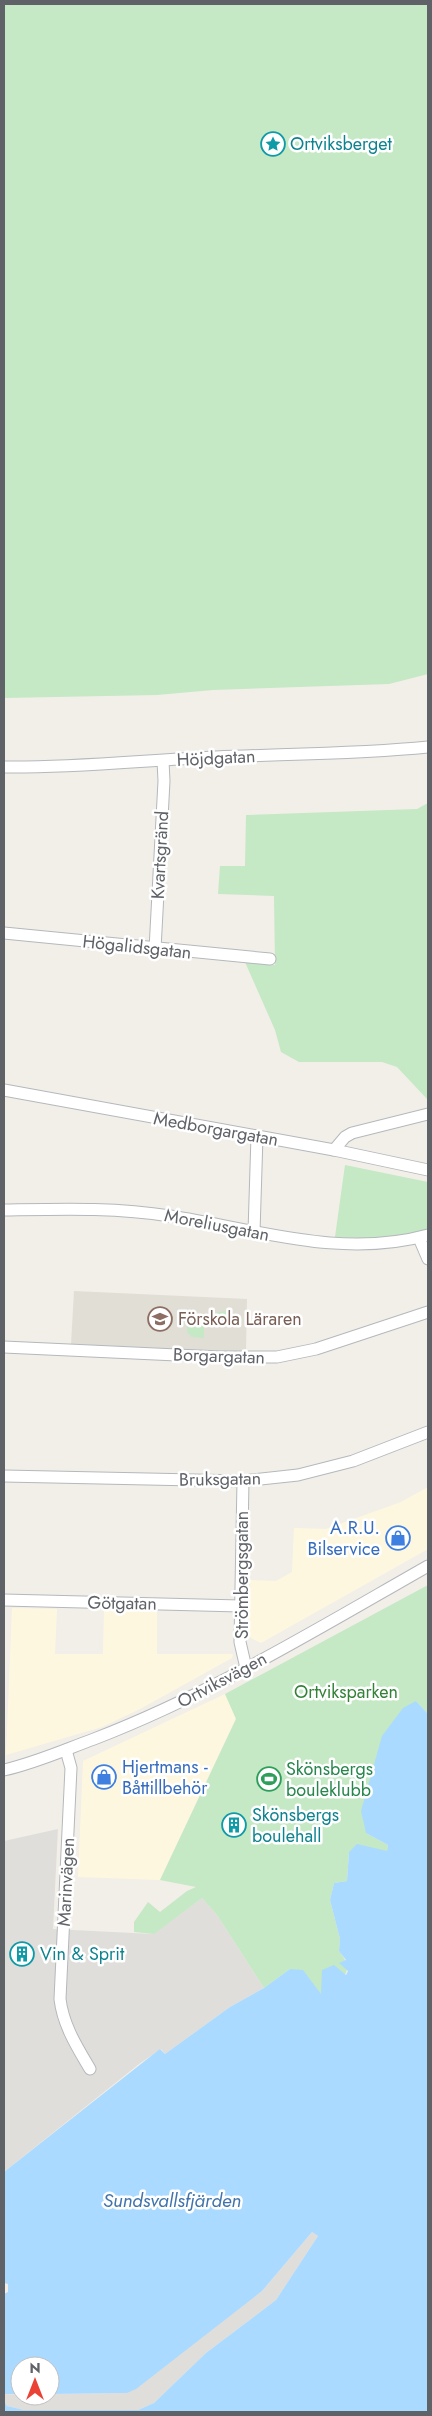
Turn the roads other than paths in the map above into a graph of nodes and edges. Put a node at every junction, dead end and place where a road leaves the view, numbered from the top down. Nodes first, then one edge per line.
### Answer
1 (428, 747) edge
2 (163, 762) junction
3 (4, 767) edge
4 (4, 933) edge
5 (155, 949) junction
6 (270, 960) dead end
7 (4, 1090) edge
8 (428, 1114) edge
9 (257, 1136) junction
10 (334, 1150) junction
11 (428, 1170) edge
12 (4, 1210) edge
13 (254, 1232) junction
14 (423, 1236) edge
15 (428, 1259) edge
16 (428, 1312) edge
17 (4, 1347) edge
18 (428, 1432) edge
19 (4, 1476) edge
20 (243, 1481) junction
21 (428, 1566) edge
22 (4, 1600) edge
23 (240, 1606) junction
24 (246, 1668) junction
25 (66, 1750) junction
26 (4, 1770) edge
27 (90, 2069) dead end

1 - 2 street, Höjdgatan
2 - 3 street, Höjdgatan
2 - 5 street, Kvartsgränd
4 - 5 street, Högalidsgatan
5 - 6 street, Högalidsgatan
7 - 9 street, Medborgargatan
8 - 10 street
9 - 10 street, Medborgargatan
9 - 13 street
10 - 11 street, Medborgargatan
12 - 13 street, Moreliusgatan
13 - 14 street, Moreliusgatan
14 - 15 street
16 - 17 street, Borgargatan
18 - 20 street, Bruksgatan
19 - 20 street, Bruksgatan
20 - 23 street, Strömbergsgatan
21 - 24 street, Ortviksvägen
22 - 23 street, Götgatan
23 - 24 street, Strömbergsgatan
24 - 25 street, Ortviksvägen
25 - 26 street, Ortviksvägen
25 - 27 street, Marinvägen

